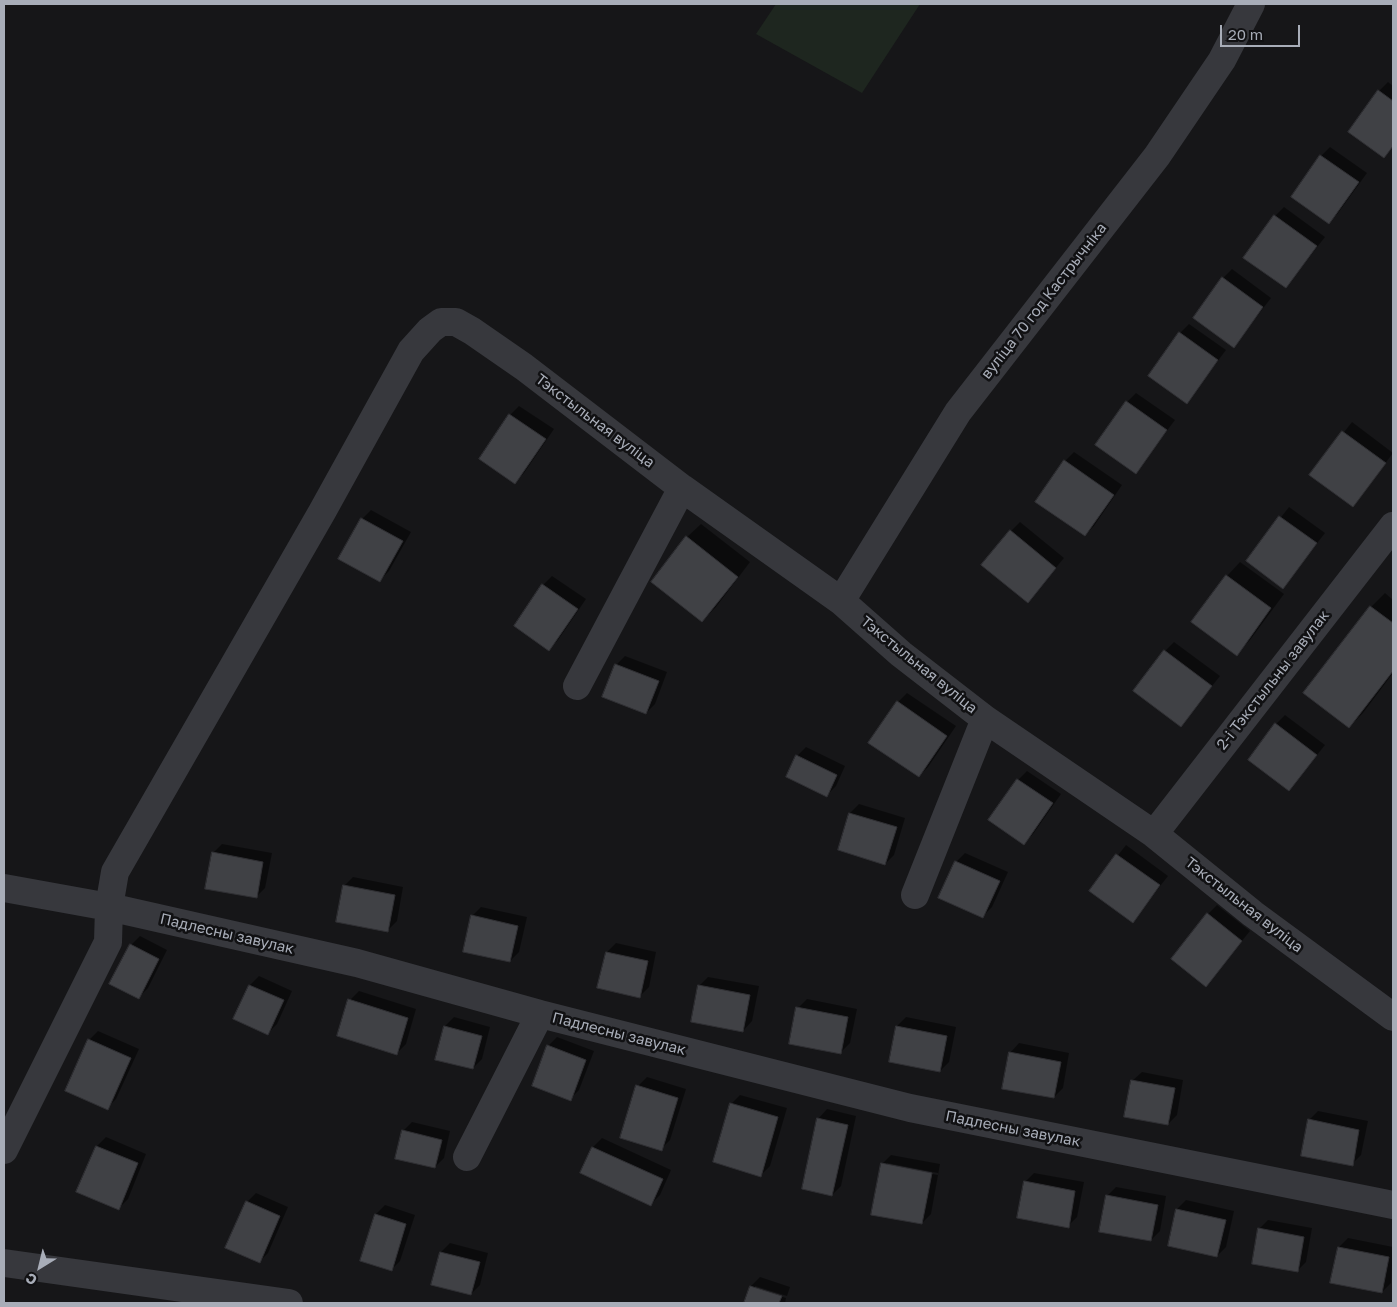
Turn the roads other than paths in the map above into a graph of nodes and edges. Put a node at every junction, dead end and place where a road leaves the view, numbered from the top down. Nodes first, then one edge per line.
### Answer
1 (1251, 4) edge
2 (682, 488) junction
3 (1393, 526) edge
4 (841, 601) junction
5 (578, 686) dead end
6 (985, 719) junction
7 (1154, 834) junction
8 (4, 888) edge
9 (915, 895) dead end
10 (109, 907) junction
11 (540, 1014) junction
12 (1393, 1016) edge
13 (4, 1150) edge
14 (467, 1157) dead end
15 (1393, 1205) edge
16 (4, 1263) edge
17 (289, 1303) edge

1 - 4 street, вуліца 70 год Кастрычніка
2 - 4 street, Тэкстыльная вуліца
2 - 5 street
2 - 10 street, Тэкстыльная вуліца
3 - 7 street, 2-і Тэкстыльны завулак
4 - 6 street, Тэкстыльная вуліца
6 - 7 street, Тэкстыльная вуліца
6 - 9 street
7 - 12 street, Тэкстыльная вуліца
8 - 10 street, Падлесны завулак
10 - 11 street, Падлесны завулак
10 - 13 street
11 - 14 street
11 - 15 street, Падлесны завулак
16 - 17 street

